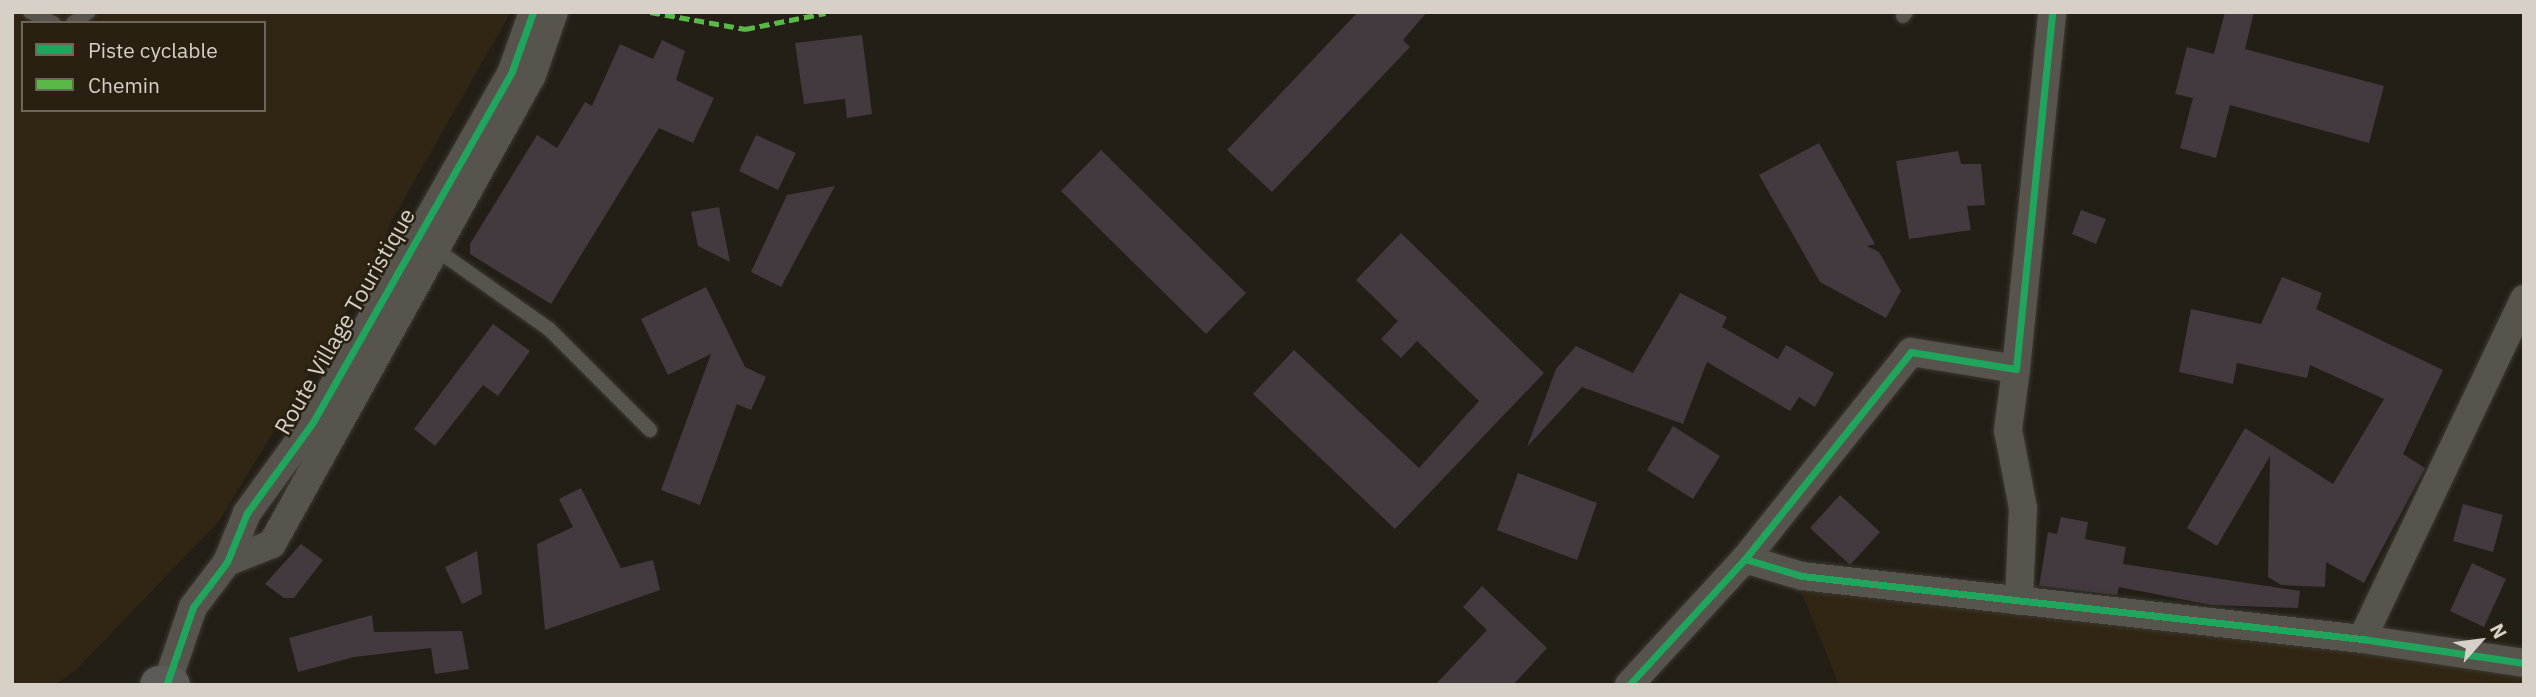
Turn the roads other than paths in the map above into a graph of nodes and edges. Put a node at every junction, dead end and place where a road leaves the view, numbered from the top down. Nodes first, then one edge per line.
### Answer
1 (30, 12) edge
2 (533, 12) edge
3 (554, 12) edge
4 (2052, 12) edge
5 (50, 21) edge
6 (488, 129) junction
7 (434, 248) junction
8 (2524, 299) edge
9 (2016, 369) junction
10 (650, 430) dead end
11 (1745, 559) junction
12 (227, 562) junction
13 (2019, 601) junction
14 (2362, 639) junction
15 (2524, 663) edge
16 (165, 684) edge
17 (1629, 685) edge

1 - 5 lane
2 - 6 street, Route Village Touristique
3 - 6 street, Route Village Touristique
4 - 9 street
6 - 7 street, Route Village Touristique
6 - 12 street, Route Village Touristique
7 - 10 lane
7 - 12 street, Route Village Touristique
8 - 14 street
9 - 11 street
9 - 13 street
11 - 13 street
11 - 17 street
12 - 16 street, Route Village Touristique
13 - 14 street
14 - 15 street

